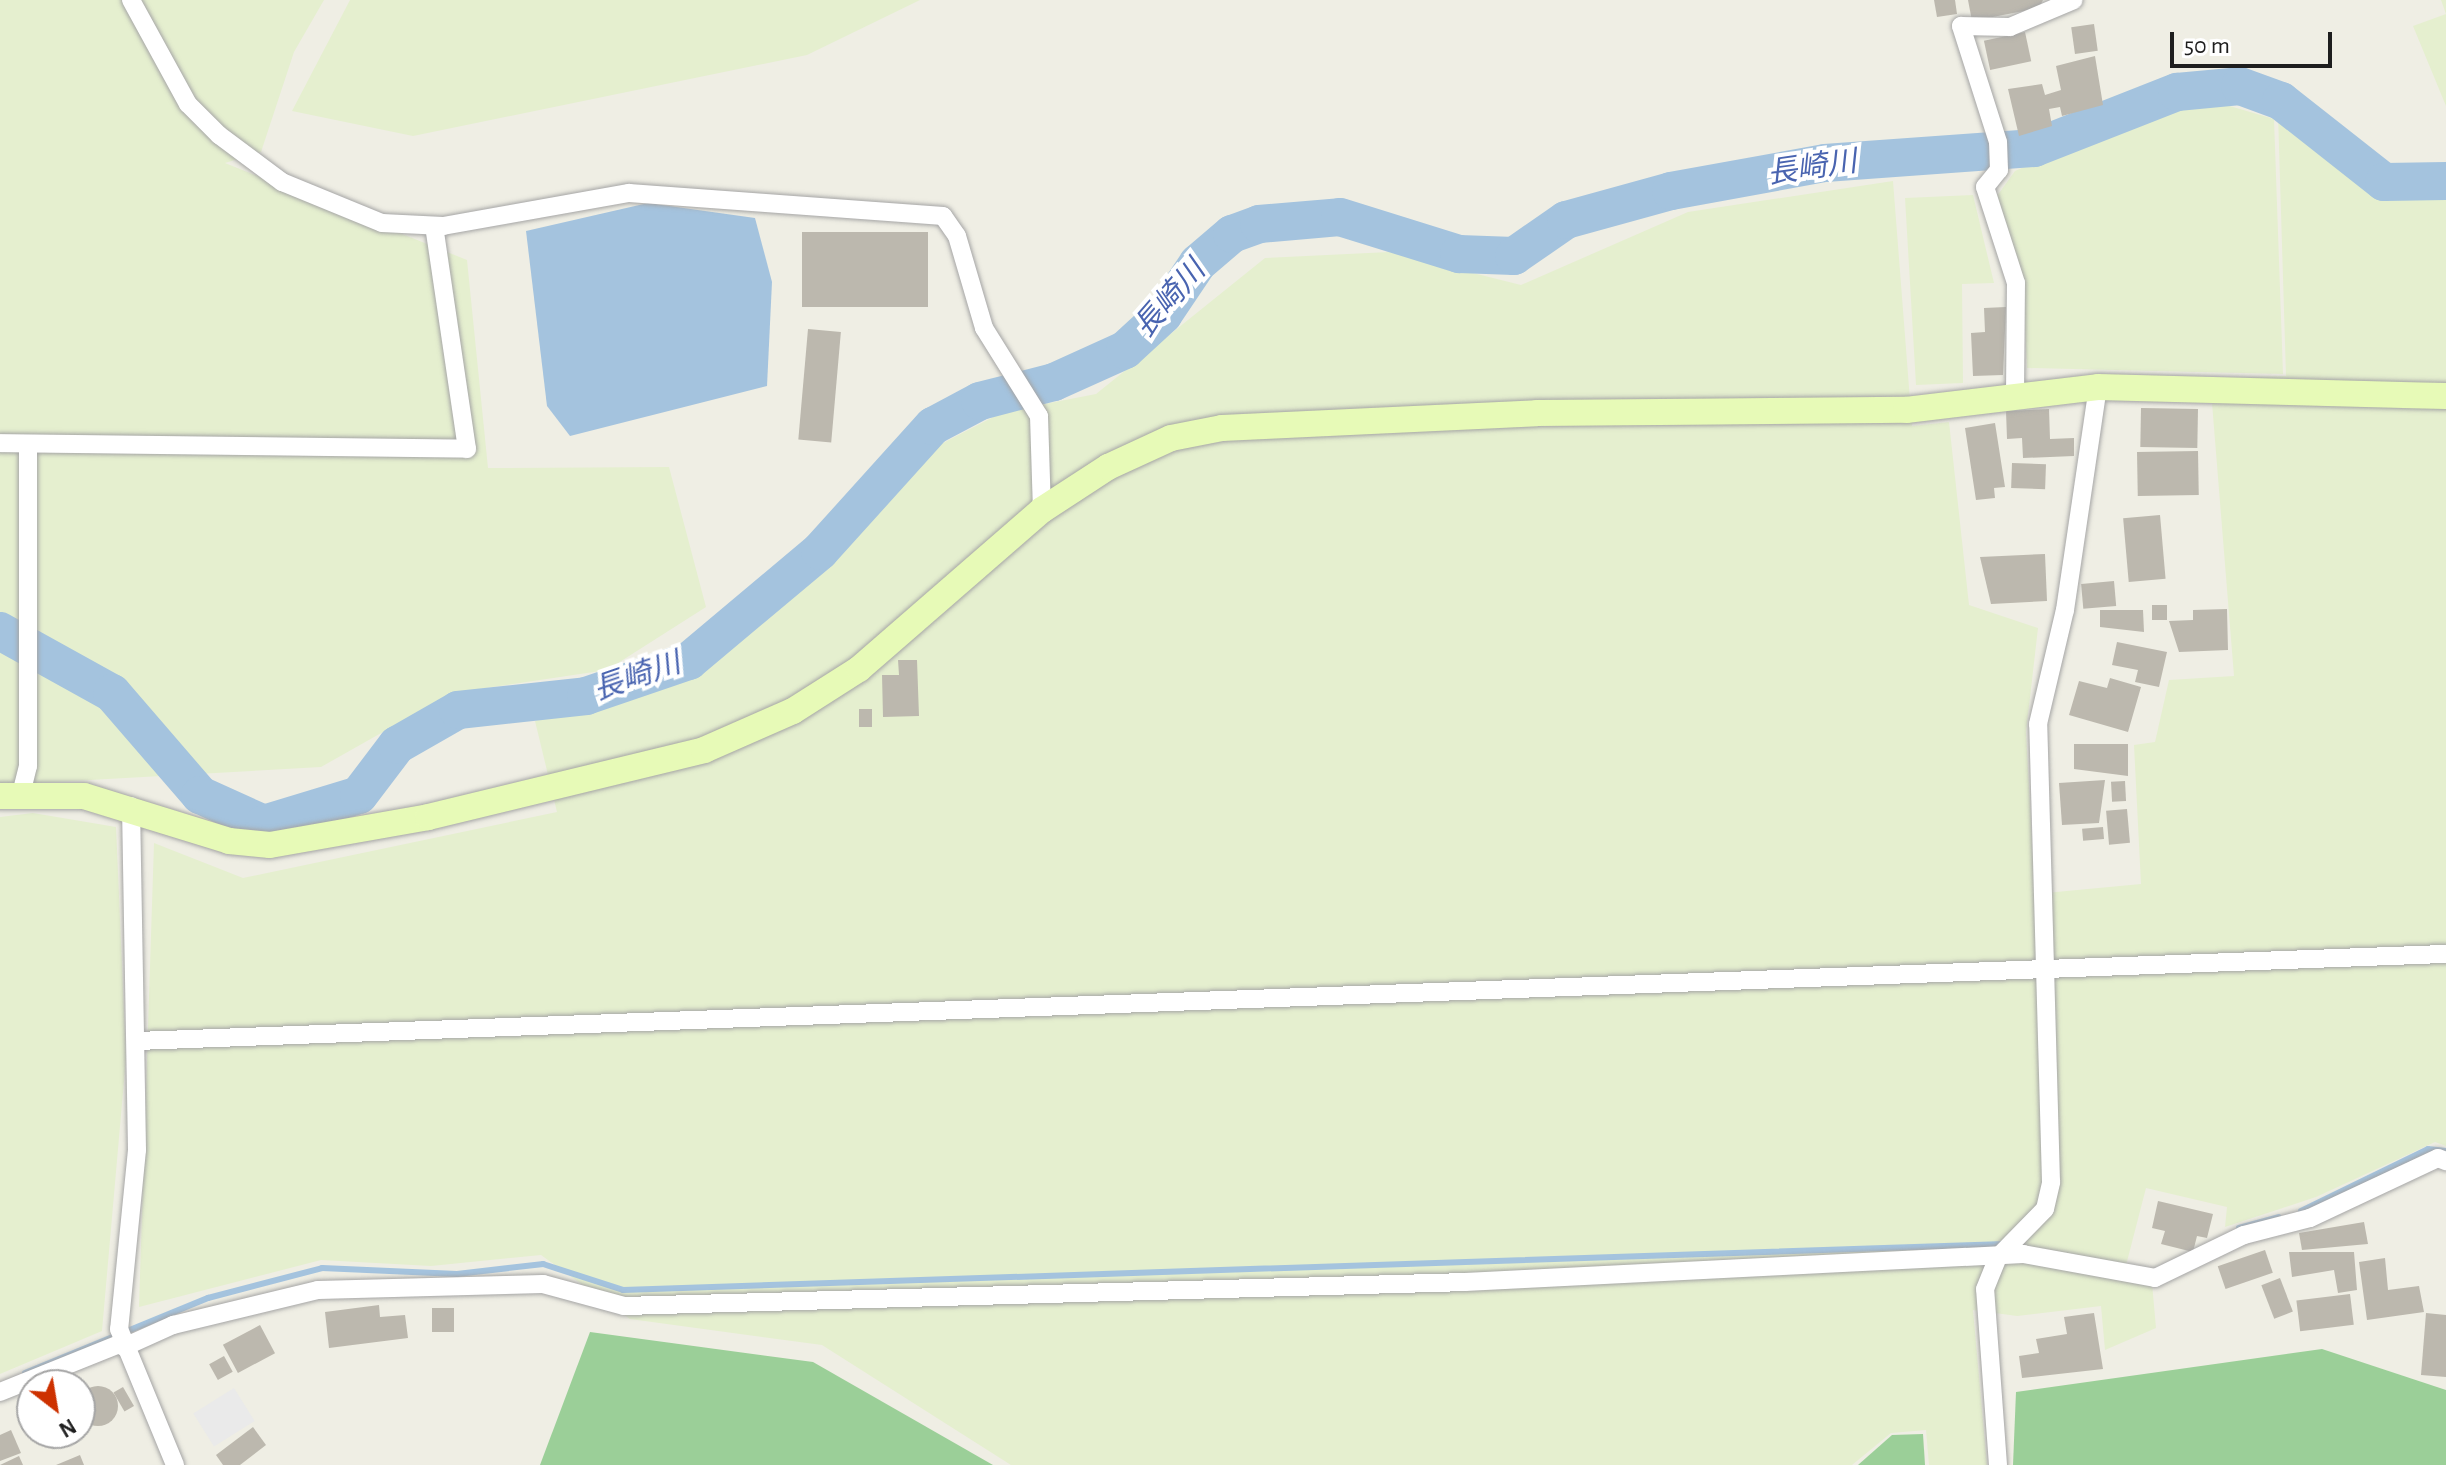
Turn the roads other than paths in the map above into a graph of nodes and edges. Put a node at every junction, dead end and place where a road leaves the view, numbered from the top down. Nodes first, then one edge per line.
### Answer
1 (131, 0) edge
2 (2074, 0) edge
3 (434, 226) junction
4 (2098, 387) junction
5 (2015, 395) junction
6 (2446, 396) edge
7 (0, 443) edge
8 (28, 444) junction
9 (1042, 510) junction
10 (11, 795) edge
11 (131, 806) junction
12 (2446, 954) edge
13 (2046, 972) junction
14 (137, 1041) junction
15 (2446, 1161) edge
16 (2008, 1248) junction
17 (121, 1340) junction
18 (0, 1392) edge
19 (175, 1465) edge
20 (1998, 1465) edge

1 - 3 street
2 - 5 street
3 - 8 street
3 - 9 street
4 - 5 street
4 - 6 street
4 - 13 street
5 - 9 street
7 - 8 street
8 - 10 street
9 - 11 street
10 - 11 street
11 - 14 street
12 - 13 street
13 - 14 street
13 - 16 street
14 - 17 street
15 - 16 street
16 - 17 street
16 - 20 street
17 - 18 street
17 - 19 street

